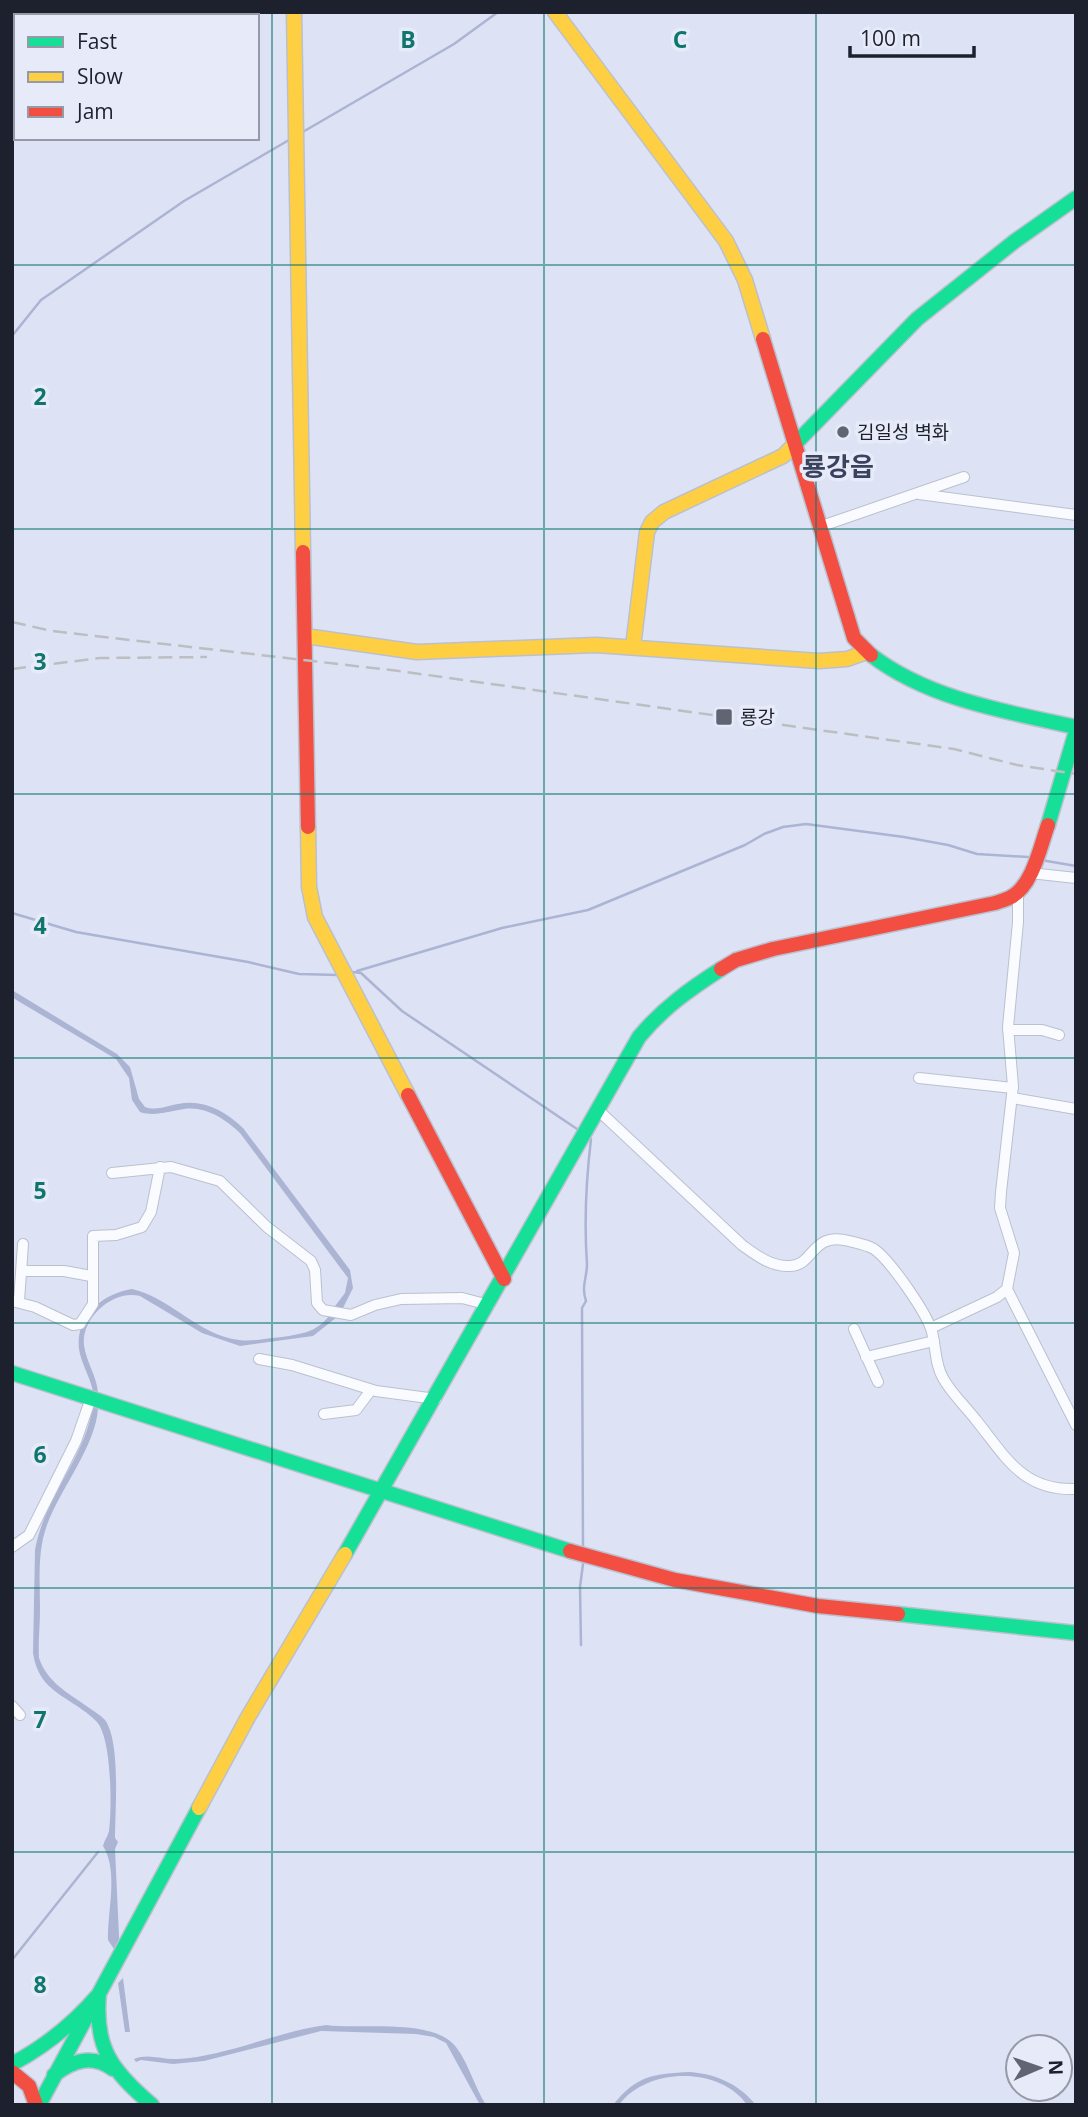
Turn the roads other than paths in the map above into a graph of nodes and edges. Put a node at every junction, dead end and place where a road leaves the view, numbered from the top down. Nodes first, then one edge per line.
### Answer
1 (294, 12) edge
2 (555, 12) edge
3 (1076, 198) edge
4 (794, 445) junction
5 (964, 477) dead end
6 (919, 494) junction
7 (1076, 515) edge
8 (819, 527) junction
9 (305, 636) junction
10 (633, 647) junction
11 (864, 653) junction
12 (1076, 729) edge
13 (1033, 863) junction
14 (1076, 878) edge
15 (1018, 891) junction
16 (1008, 1030) junction
17 (1059, 1035) dead end
18 (919, 1078) dead end
19 (1012, 1093) junction
20 (598, 1110) junction
21 (1076, 1110) edge
22 (160, 1167) junction
23 (111, 1173) dead end
24 (23, 1244) dead end
25 (22, 1271) junction
26 (91, 1276) junction
27 (504, 1279) junction
28 (1007, 1289) junction
29 (15, 1301) edge
30 (489, 1305) junction
31 (931, 1328) junction
32 (854, 1329) dead end
33 (934, 1341) junction
34 (866, 1357) junction
35 (259, 1359) dead end
36 (12, 1373) edge
37 (878, 1382) dead end
38 (371, 1390) junction
39 (96, 1399) junction
40 (436, 1399) junction
41 (324, 1414) dead end
42 (1076, 1425) edge
43 (1076, 1489) edge
44 (382, 1492) junction
45 (12, 1548) edge
46 (1076, 1633) edge
47 (12, 1706) edge
48 (20, 1715) dead end
49 (99, 1994) junction
50 (12, 2064) edge
51 (12, 2073) edge
52 (54, 2074) junction
53 (118, 2074) junction
54 (37, 2105) edge
55 (152, 2105) edge

1 - 9 main road
2 - 4 main road
3 - 4 main road
4 - 8 main road
4 - 10 main road
5 - 6 street
6 - 7 street
6 - 8 street
8 - 11 main road
9 - 10 main road
9 - 27 main road
10 - 11 main road
11 - 12 main road
12 - 13 main road
13 - 14 street
13 - 15 main road
15 - 16 street
15 - 20 main road
16 - 17 street
16 - 19 street
18 - 19 street
19 - 21 street
19 - 28 street
20 - 27 main road
20 - 31 street
22 - 23 street
22 - 26 street
22 - 30 street
24 - 25 street
25 - 26 street
25 - 29 street
26 - 29 street
27 - 30 main road
28 - 31 street
28 - 42 street
30 - 40 main road
31 - 33 street
32 - 34 street
33 - 34 street
33 - 43 street
34 - 37 street
35 - 38 street
36 - 39 main road
38 - 40 street
38 - 41 street
39 - 44 main road
39 - 45 street
40 - 44 main road
44 - 46 main road
44 - 49 main road
47 - 48 street
49 - 50 main road
49 - 52 main road
49 - 53 main road
51 - 54 main road
52 - 53 main road
52 - 54 main road
53 - 55 main road

